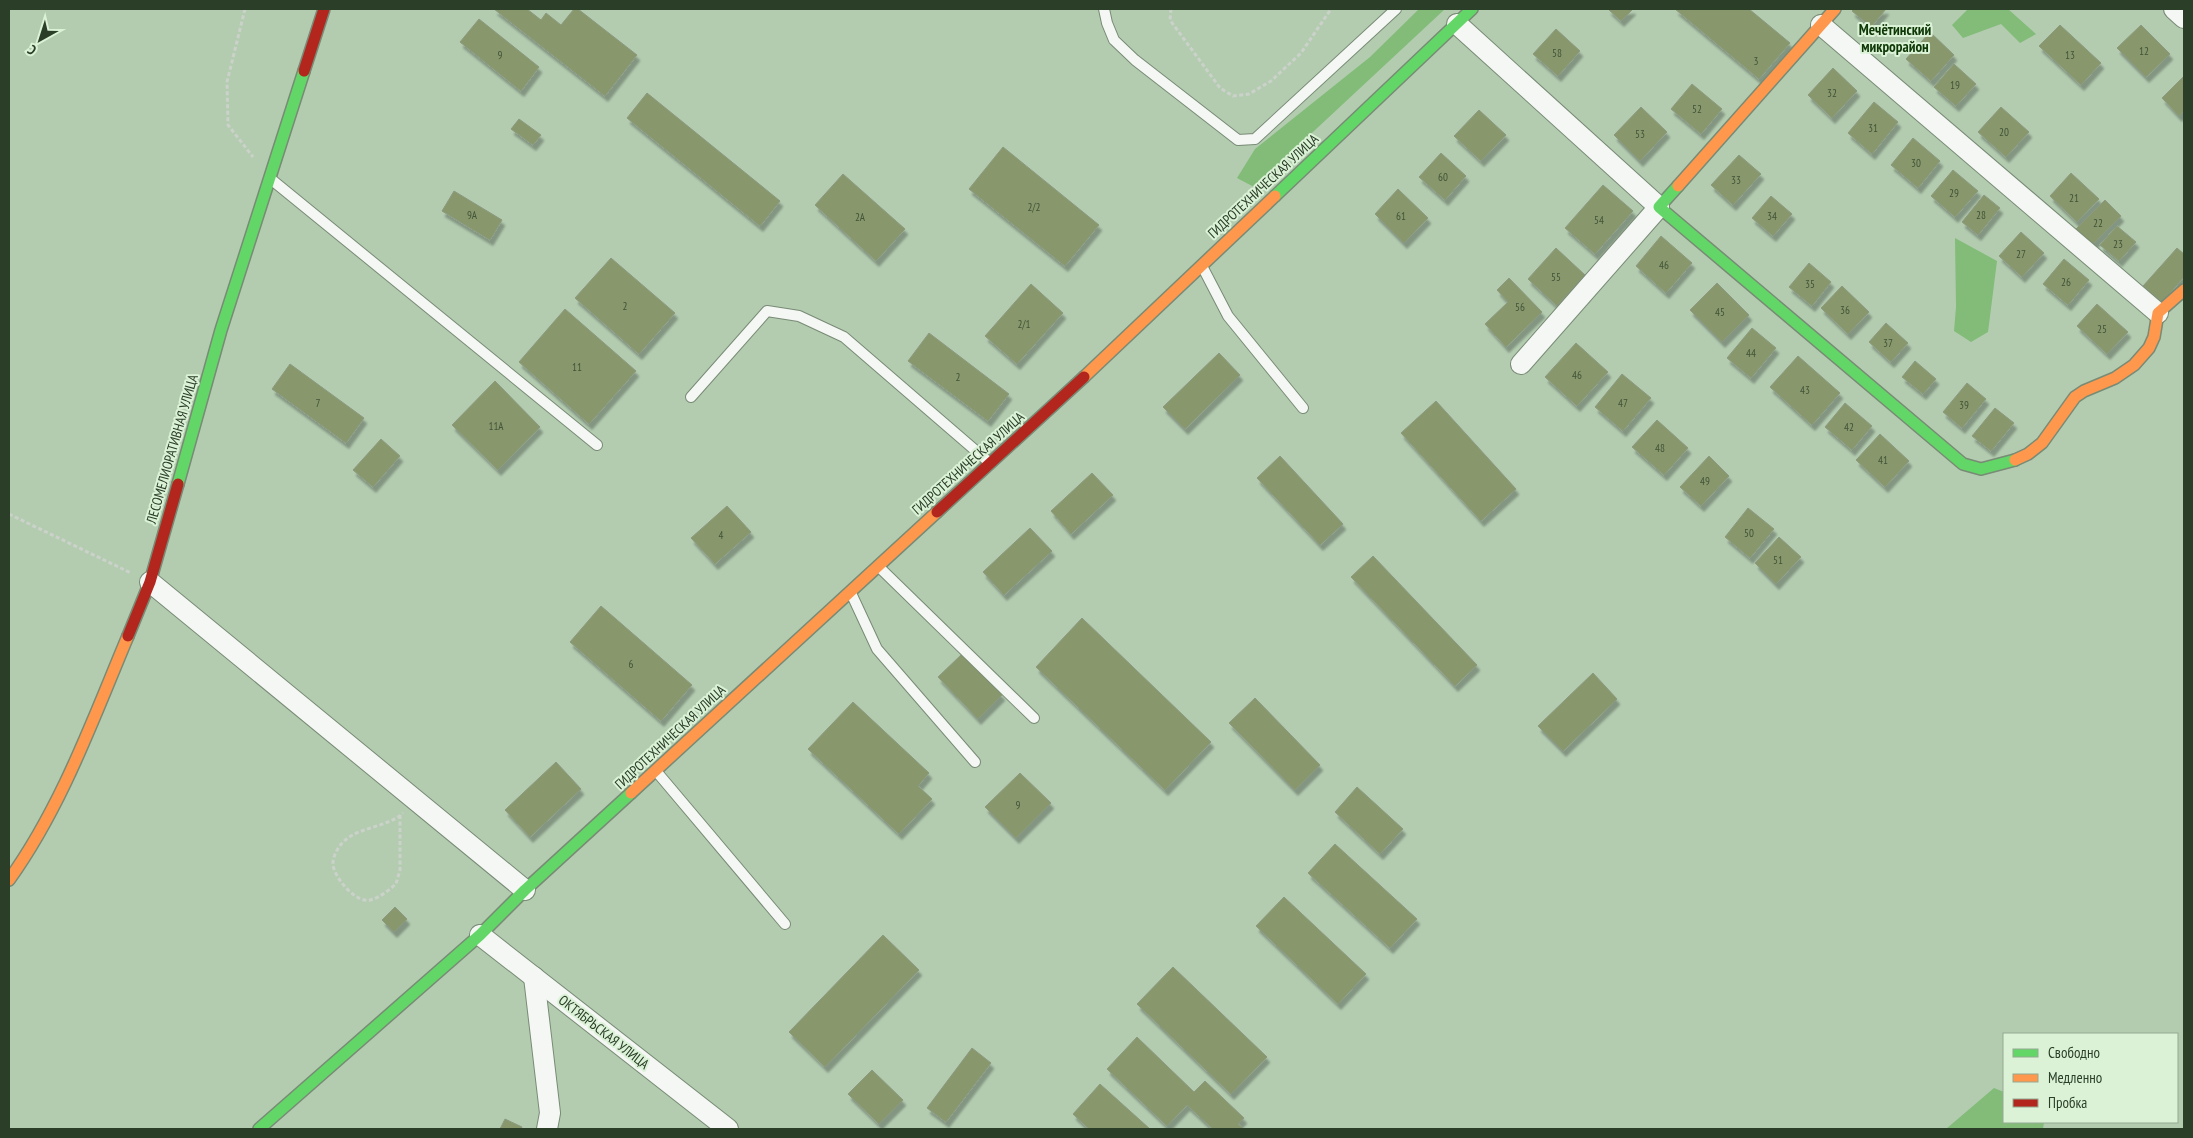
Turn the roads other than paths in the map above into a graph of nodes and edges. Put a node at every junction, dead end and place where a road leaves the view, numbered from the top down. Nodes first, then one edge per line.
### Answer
1 (1104, 9) edge
2 (1396, 9) edge
3 (1472, 9) edge
4 (1835, 9) edge
5 (2174, 9) edge
6 (322, 11) edge
7 (2184, 18) edge
8 (1456, 24) junction
9 (1821, 25) junction
10 (269, 178) junction
11 (1659, 207) junction
12 (1202, 265) junction
13 (2184, 290) edge
14 (2158, 313) junction
15 (1521, 364) dead end
16 (691, 396) dead end
17 (1303, 408) dead end
18 (597, 445) dead end
19 (990, 464) junction
20 (878, 566) junction
21 (150, 582) junction
22 (850, 592) junction
23 (1034, 718) dead end
24 (975, 762) dead end
25 (655, 770) junction
26 (9, 880) edge
27 (525, 890) junction
28 (785, 924) dead end
29 (480, 935) junction
30 (534, 977) junction
31 (259, 1129) edge
32 (547, 1129) edge
33 (728, 1129) edge

1 - 2 lane
3 - 8 street, ГИДРОТЕХНИЧЕСКАЯ УЛИЦА
4 - 9 street
5 - 7 street
6 - 10 street, ЛЕСОМЕЛИОРАТИВНАЯ УЛИЦА
8 - 11 street
8 - 12 street, ГИДРОТЕХНИЧЕСКАЯ УЛИЦА
9 - 11 street
9 - 14 street
10 - 18 lane
10 - 21 street, ЛЕСОМЕЛИОРАТИВНАЯ УЛИЦА
11 - 14 street
11 - 15 street
12 - 17 lane
12 - 19 street, ГИДРОТЕХНИЧЕСКАЯ УЛИЦА
13 - 14 street
16 - 19 lane
19 - 20 street, ГИДРОТЕХНИЧЕСКАЯ УЛИЦА
20 - 22 street, ГИДРОТЕХНИЧЕСКАЯ УЛИЦА
20 - 23 lane
21 - 26 street, ЛЕСОМЕЛИОРАТИВНАЯ УЛИЦА
21 - 27 street
22 - 24 lane
22 - 25 street, ГИДРОТЕХНИЧЕСКАЯ УЛИЦА
25 - 27 street, ГИДРОТЕХНИЧЕСКАЯ УЛИЦА
25 - 28 lane
27 - 29 street, ГИДРОТЕХНИЧЕСКАЯ УЛИЦА
29 - 30 street, ОКТЯБРЬСКАЯ УЛИЦА
29 - 31 street, ГИДРОТЕХНИЧЕСКАЯ УЛИЦА
30 - 32 street
30 - 33 street, ОКТЯБРЬСКАЯ УЛИЦА

